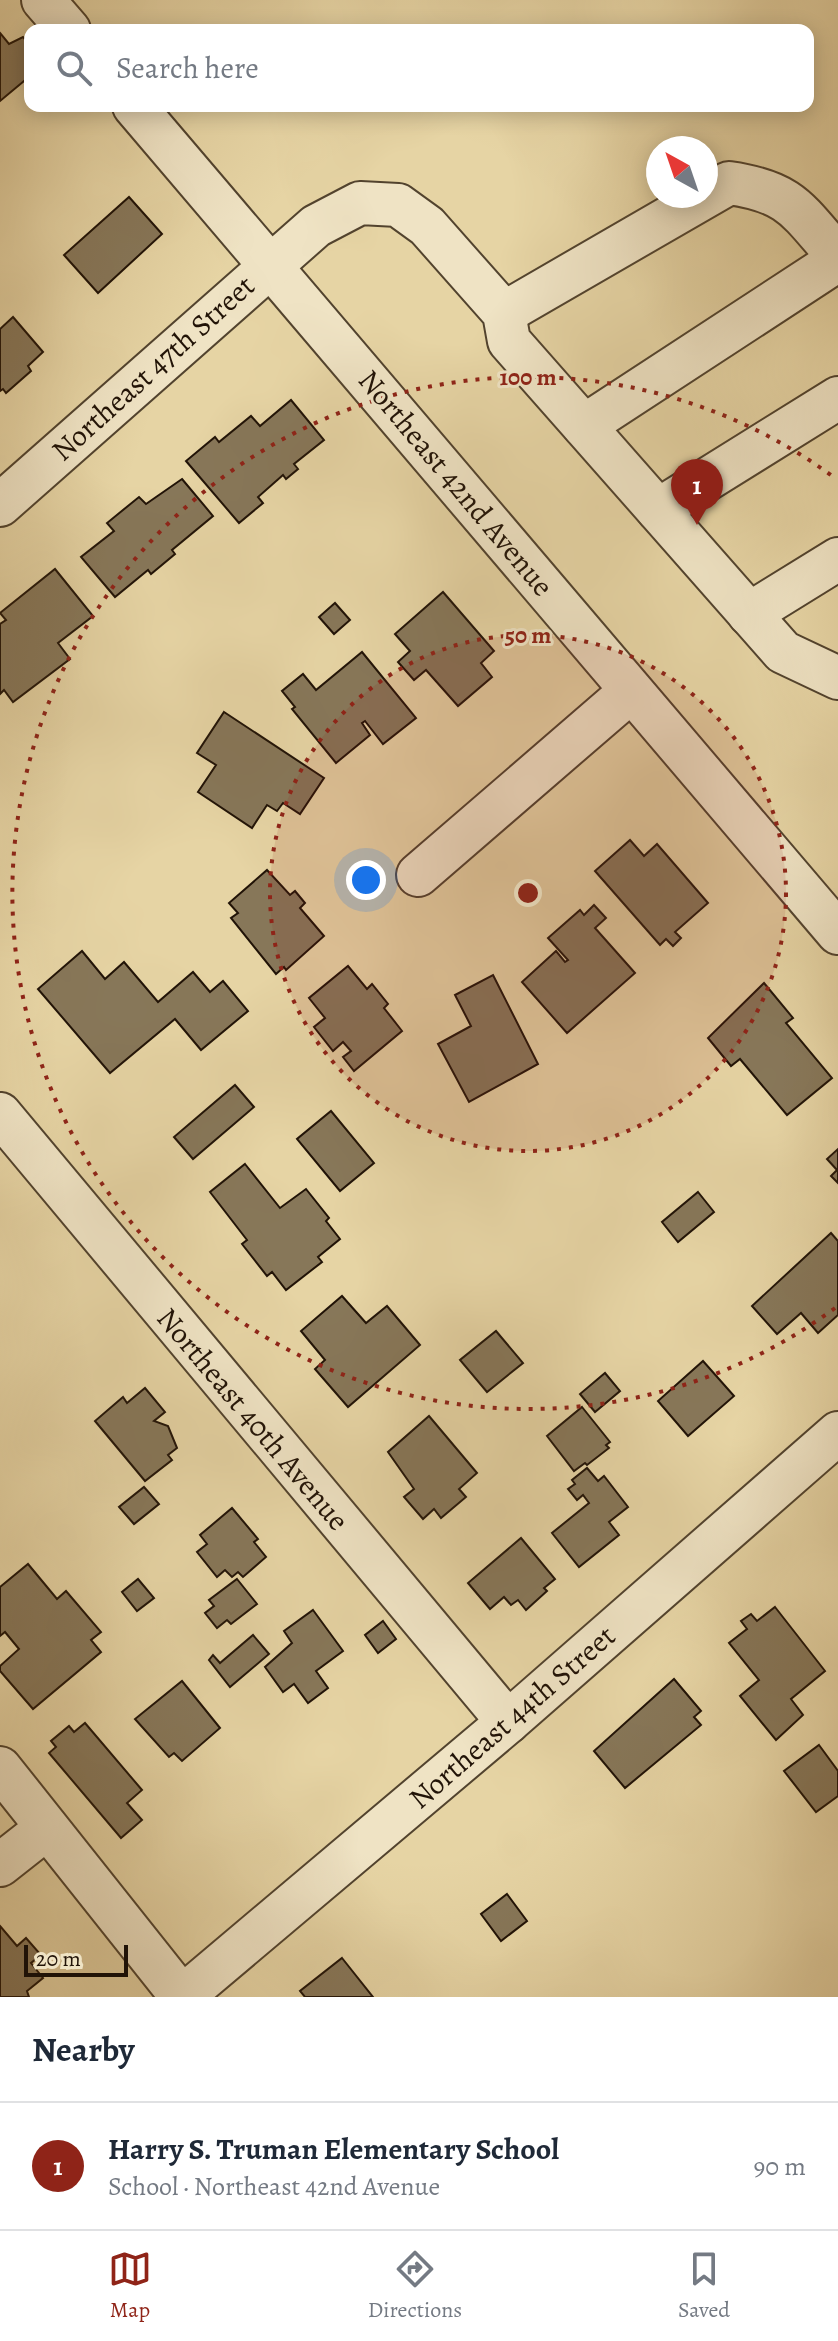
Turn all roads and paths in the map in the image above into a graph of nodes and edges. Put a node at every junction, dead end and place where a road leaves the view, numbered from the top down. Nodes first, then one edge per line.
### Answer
1 (43, 0) edge
2 (64, 24) edge
3 (139, 112) edge
4 (838, 258) edge
5 (270, 264) junction
6 (504, 313) junction
7 (838, 398) edge
8 (584, 426) junction
9 (0, 505) edge
10 (658, 510) junction
11 (838, 559) edge
12 (749, 614) junction
13 (838, 678) edge
14 (631, 691) junction
15 (418, 875) dead end
16 (838, 933) edge
17 (0, 1114) edge
18 (838, 1433) edge
19 (508, 1722) junction
20 (0, 1768) edge
21 (47, 1828) junction
22 (0, 1865) edge
23 (182, 1997) edge

1 - 2 street
3 - 5 street, Northeast 42nd Avenue
4 - 6 street
4 - 8 street
5 - 6 street, Northeast 47th Street
5 - 9 street, Northeast 47th Street
5 - 14 street, Northeast 42nd Avenue
6 - 8 street
7 - 10 street
8 - 10 street
10 - 12 street
11 - 12 street
12 - 13 street
14 - 15 street
14 - 16 street, Northeast 42nd Avenue
17 - 19 street, Northeast 40th Avenue
18 - 19 street, Northeast 44th Street
19 - 23 street, Northeast 44th Street
20 - 21 street
21 - 22 street
21 - 23 street

